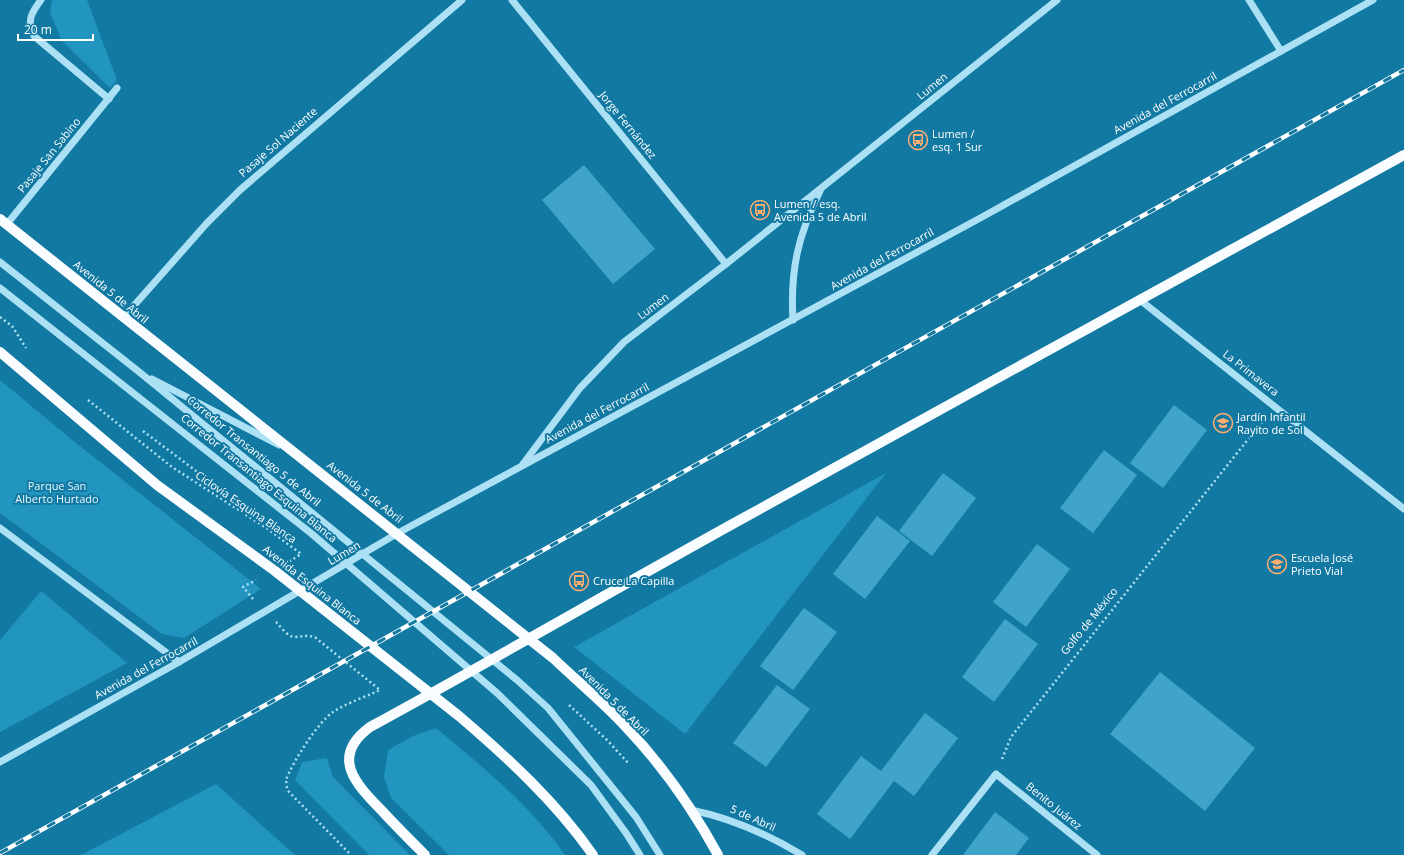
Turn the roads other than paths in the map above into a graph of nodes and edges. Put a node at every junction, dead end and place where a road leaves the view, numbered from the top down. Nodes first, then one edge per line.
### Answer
1 (41, 0) edge
2 (462, 0) edge
3 (512, 0) edge
4 (1057, 0) edge
5 (1249, 0) edge
6 (1373, 0) edge
7 (1281, 51) junction
8 (117, 88) dead end
9 (109, 99) junction
10 (1404, 155) edge
11 (821, 189) junction
12 (4, 222) edge
13 (0, 262) edge
14 (726, 264) junction
15 (0, 288) edge
16 (1140, 300) junction
17 (123, 318) junction
18 (793, 320) junction
19 (0, 352) edge
20 (138, 371) junction
21 (297, 454) junction
22 (522, 466) junction
23 (1404, 509) edge
24 (0, 528) edge
25 (398, 533) junction
26 (363, 554) junction
27 (349, 564) junction
28 (301, 591) junction
29 (528, 638) junction
30 (491, 659) junction
31 (179, 662) junction
32 (471, 671) junction
33 (431, 694) junction
34 (0, 762) edge
35 (691, 810) junction
36 (425, 855) edge
37 (593, 855) edge
38 (640, 855) edge
39 (660, 855) edge
40 (718, 855) edge
41 (802, 855) edge
42 (932, 855) edge
43 (1097, 855) edge

1 - 9 street
2 - 17 street, Pasaje Sol Naciente
3 - 14 street, Jorge Fernández
4 - 11 street, Lumen
5 - 7 street
6 - 7 street, Avenida del Ferrocarril
7 - 18 street, Avenida del Ferrocarril
8 - 9 street, Pasaje San Sabino
9 - 12 street, Pasaje San Sabino
10 - 16 main road
11 - 14 street, Lumen
11 - 18 street, Lumen
12 - 17 main road, Avenida 5 de Abril
13 - 20 street, Corredor Transantiago 5 de Abril
14 - 22 street, Lumen
15 - 27 street, Corredor Transantiago Esquina Blanca
16 - 23 street, La Primavera
16 - 29 main road
17 - 21 main road, Avenida 5 de Abril
18 - 22 street, Avenida del Ferrocarril
19 - 28 main road, Avenida Esquina Blanca
20 - 21 street
20 - 26 street, Corredor Transantiago 5 de Abril
21 - 25 main road, Avenida 5 de Abril
22 - 25 street, Avenida del Ferrocarril
24 - 31 street
25 - 26 street, Lumen
25 - 29 main road, Avenida 5 de Abril
26 - 27 street, Lumen
26 - 30 street, Corredor Transantiago 5 de Abril
27 - 28 street, Lumen
27 - 32 street, Corredor Transantiago Esquina Blanca
28 - 31 street, Avenida del Ferrocarril
28 - 33 main road, Avenida Esquina Blanca
29 - 30 main road
29 - 35 main road, Avenida 5 de Abril
30 - 32 main road
30 - 39 street
31 - 34 street, Avenida del Ferrocarril
32 - 33 main road
32 - 38 street, Corredor Transantiago Esquina Blanca
33 - 36 main road
33 - 37 main road, Avenida Esquina Blanca
35 - 40 main road
35 - 41 street, 5 de Abril
42 - 43 street, Benito Juárez

